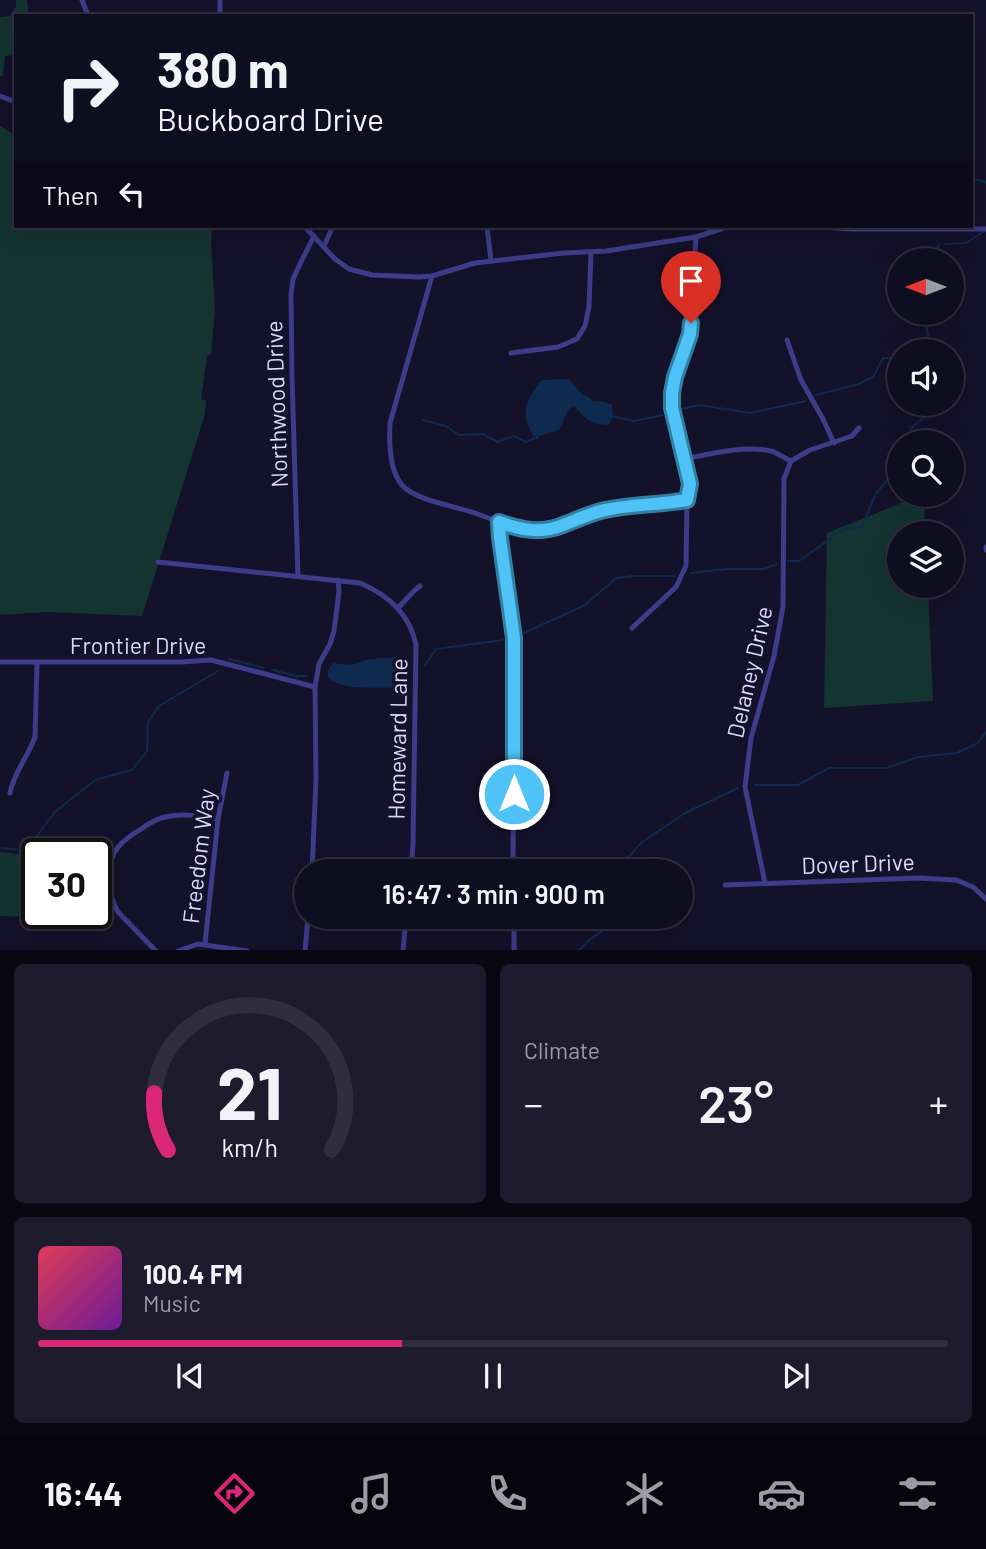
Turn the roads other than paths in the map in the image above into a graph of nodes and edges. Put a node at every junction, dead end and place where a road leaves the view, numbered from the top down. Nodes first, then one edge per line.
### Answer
1 (306, 228) edge
2 (332, 228) edge
3 (488, 228) edge
4 (724, 228) edge
5 (836, 228) edge
6 (986, 229) edge
7 (314, 236) junction
8 (696, 237) junction
9 (324, 246) junction
10 (591, 252) junction
11 (491, 261) junction
12 (432, 276) junction
13 (787, 340) dead end
14 (511, 353) dead end
15 (859, 428) dead end
16 (834, 443) junction
17 (684, 459) junction
18 (791, 461) junction
19 (687, 500) junction
20 (499, 522) junction
21 (158, 562) dead end
22 (298, 576) junction
23 (338, 580) junction
24 (420, 586) dead end
25 (398, 608) junction
26 (632, 628) dead end
27 (0, 662) edge
28 (37, 663) junction
29 (315, 687) junction
30 (227, 773) dead end
31 (10, 793) dead end
32 (218, 819) junction
33 (313, 859) edge
34 (412, 859) edge
35 (513, 859) edge
36 (765, 883) junction
37 (725, 885) dead end
38 (986, 899) edge
39 (307, 929) edge
40 (405, 929) edge
41 (514, 929) edge
42 (205, 944) junction
43 (156, 950) edge
44 (178, 950) edge
45 (247, 950) edge
46 (304, 950) edge
47 (403, 950) edge
48 (514, 950) edge

1 - 7 street
2 - 9 street
3 - 11 street
4 - 8 street
5 - 6 street
7 - 9 street
7 - 22 street, Northwood Drive
8 - 10 street
8 - 17 street
9 - 12 street
10 - 11 street
10 - 14 street
11 - 12 street
12 - 20 street
13 - 16 street
15 - 16 street
16 - 18 street
17 - 18 street
17 - 19 street
18 - 36 street, Delaney Drive
19 - 20 street
19 - 26 street
20 - 35 street
21 - 22 street, Homeward Lane
22 - 23 street, Homeward Lane
23 - 25 street, Homeward Lane
23 - 29 street
24 - 25 street
25 - 34 street, Homeward Lane
27 - 28 street, Frontier Drive
28 - 29 street, Frontier Drive
28 - 31 street
29 - 33 street
30 - 32 street, Freedom Way
32 - 42 street, Freedom Way
32 - 43 street
36 - 37 street, Dover Drive
36 - 38 street, Dover Drive
39 - 46 street
40 - 47 street
41 - 48 street
42 - 44 street
42 - 45 street

